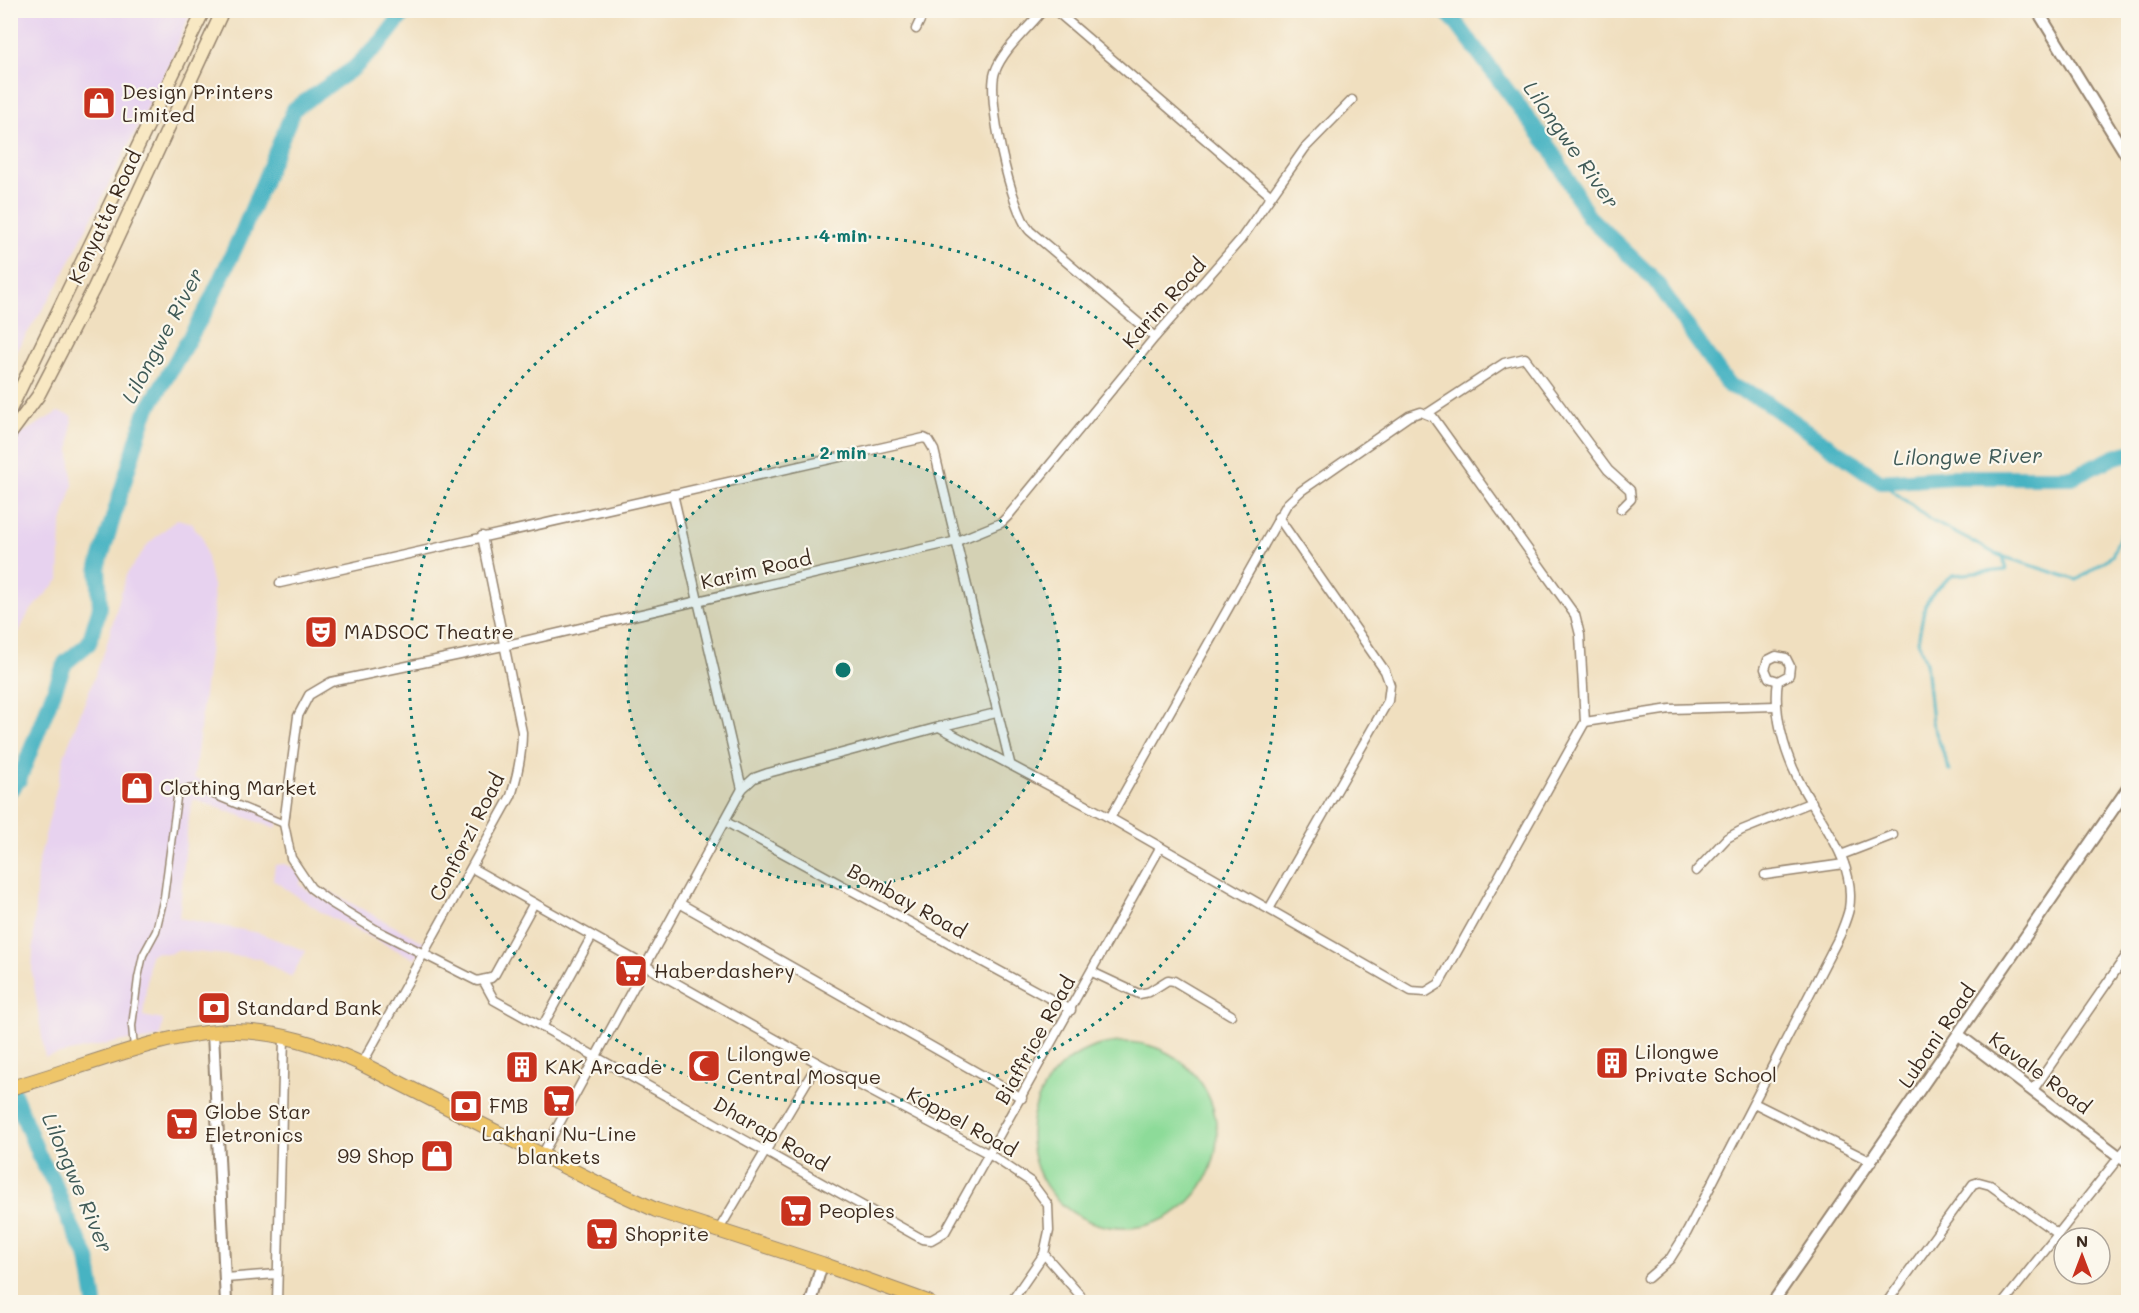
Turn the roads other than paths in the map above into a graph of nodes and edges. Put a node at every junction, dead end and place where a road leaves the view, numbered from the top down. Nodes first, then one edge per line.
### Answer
1 (204, 10) edge
2 (223, 10) edge
3 (925, 10) edge
4 (1043, 10) edge
5 (1055, 10) edge
6 (2037, 10) edge
7 (916, 29) dead end
8 (1352, 100) dead end
9 (2128, 158) edge
10 (1271, 196) junction
11 (1155, 337) junction
12 (10, 410) edge
13 (1428, 413) junction
14 (10, 434) edge
15 (673, 494) junction
16 (1621, 509) dead end
17 (1278, 517) junction
18 (482, 536) junction
19 (957, 541) junction
20 (280, 584) dead end
21 (698, 601) junction
22 (503, 646) junction
23 (1778, 681) dead end
24 (1776, 706) junction
25 (996, 713) junction
26 (1585, 722) junction
27 (939, 727) junction
28 (1010, 763) junction
29 (2128, 788) edge
30 (742, 789) junction
31 (1812, 802) junction
32 (1110, 818) junction
33 (726, 822) junction
34 (284, 824) junction
35 (1893, 836) dead end
36 (1160, 848) junction
37 (1841, 855) junction
38 (1844, 864) junction
39 (472, 868) junction
40 (1696, 871) dead end
41 (1765, 875) dead end
42 (534, 903) junction
43 (681, 904) junction
44 (1269, 909) junction
45 (592, 936) junction
46 (2128, 953) edge
47 (425, 954) junction
48 (646, 966) junction
49 (1092, 972) junction
50 (483, 980) junction
51 (1071, 1010) junction
52 (1231, 1015) dead end
53 (542, 1027) junction
54 (213, 1033) junction
55 (1959, 1035) junction
56 (284, 1037) junction
57 (135, 1050) junction
58 (595, 1056) junction
59 (818, 1063) junction
60 (362, 1064) junction
61 (10, 1088) edge
62 (2033, 1090) junction
63 (1022, 1098) junction
64 (1754, 1103) junction
65 (2128, 1146) edge
66 (767, 1151) junction
67 (989, 1154) junction
68 (542, 1155) junction
69 (2125, 1160) edge
70 (1872, 1162) junction
71 (2065, 1226) edge
72 (2052, 1230) edge
73 (718, 1231) junction
74 (931, 1240) joint
75 (2052, 1242) edge
76 (1044, 1254) junction
77 (822, 1264) junction
78 (277, 1274) junction
79 (225, 1278) junction
80 (1648, 1278) dead end
81 (226, 1302) edge
82 (277, 1302) edge
83 (811, 1302) edge
84 (928, 1302) edge
85 (1011, 1302) edge
86 (1086, 1302) edge
87 (1773, 1302) edge
88 (1887, 1302) edge
89 (2004, 1302) edge

1 - 12 main road, Kenyatta Road
2 - 14 main road, Kenyatta Road
3 - 7 street
4 - 11 street
5 - 10 street
6 - 9 street
8 - 10 street, Karim Road
10 - 11 street, Karim Road
11 - 19 street, Karim Road
13 - 16 street
13 - 17 street
13 - 26 street
15 - 18 street
15 - 19 street
15 - 21 street
17 - 32 street
17 - 44 street
18 - 20 street
18 - 22 street, Conforzi Road
19 - 21 street, Karim Road
19 - 25 street
21 - 22 street, Karim Road
21 - 30 street
22 - 34 street, Karim Road
22 - 39 street, Conforzi Road
23 - 24 street
24 - 26 street
24 - 31 street
25 - 27 street
25 - 28 street
26 - 44 street
27 - 28 street
27 - 30 street
28 - 32 street
29 - 55 street, Lubani Road
30 - 33 street
31 - 37 street
31 - 40 street
32 - 36 street
33 - 43 street
33 - 51 street, Bombay Road
34 - 47 street, Karim Road
34 - 57 street
35 - 37 street
36 - 44 street
36 - 49 street, Biaffrice Road
37 - 38 street
38 - 41 street
38 - 64 street
39 - 42 street, Koppel Road
39 - 47 street, Conforzi Road
42 - 45 street, Koppel Road
42 - 50 street
43 - 48 street
43 - 63 street
45 - 48 street, Koppel Road
45 - 53 street
46 - 62 street
47 - 50 street, Karim Road
47 - 60 street, Conforzi Road
48 - 58 street
48 - 59 street, Koppel Road
49 - 51 street, Biaffrice Road
49 - 52 street
50 - 53 street, Dharap Road
51 - 63 street, Biaffrice Road
53 - 58 street, Dharap Road
54 - 56 highway
54 - 57 highway
54 - 79 street
55 - 62 street, Kavale Road
55 - 70 street, Lubani Road
56 - 60 highway
56 - 78 street
57 - 61 highway
58 - 66 street, Dharap Road
58 - 68 street
59 - 66 street
59 - 67 street, Koppel Road
60 - 68 highway
62 - 69 street, Kavale Road
63 - 67 street, Biaffrice Road
64 - 70 street
64 - 80 street
65 - 69 street
66 - 73 street
66 - 74 street, Dharap Road
67 - 74 street, Biaffrice Road
67 - 76 street, Koppel Road
68 - 73 highway
69 - 71 street
70 - 87 street, Lubani Road
72 - 88 street
73 - 77 highway
75 - 89 street
76 - 85 street, Koppel Road
76 - 86 street
77 - 83 street
77 - 84 highway
78 - 79 street
78 - 82 street
79 - 81 street

